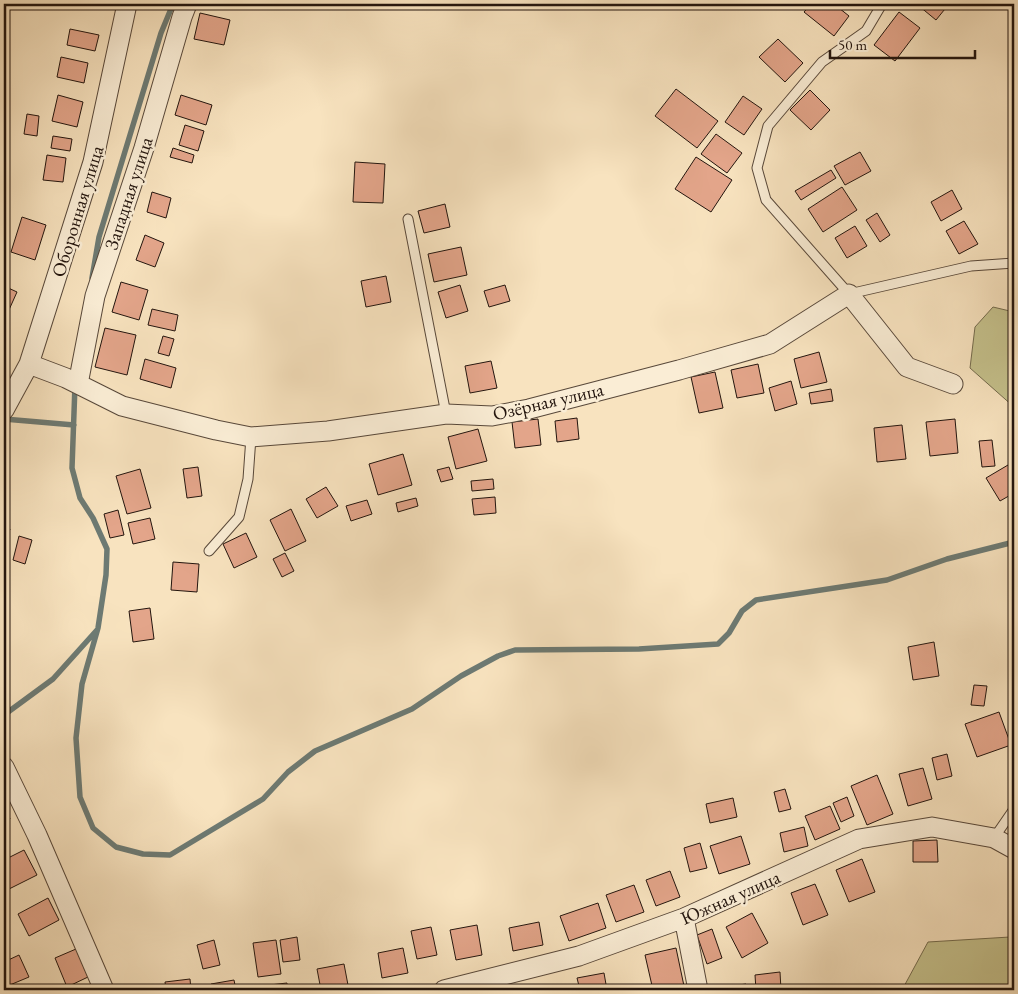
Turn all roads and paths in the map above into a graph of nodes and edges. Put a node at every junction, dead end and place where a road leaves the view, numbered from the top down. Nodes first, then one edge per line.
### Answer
1 (126, 4) edge
2 (187, 4) edge
3 (882, 4) edge
4 (408, 219) dead end
5 (1014, 263) edge
6 (849, 294) junction
7 (29, 364) junction
8 (72, 381) junction
9 (953, 384) dead end
10 (4, 409) edge
11 (446, 414) junction
12 (251, 437) junction
13 (210, 551) dead end
14 (4, 767) edge
15 (1014, 809) edge
16 (994, 838) junction
17 (1014, 849) edge
18 (684, 918) junction
19 (104, 990) edge
20 (444, 990) edge
21 (698, 990) edge

1 - 7 street, Оборонная улица
2 - 8 street, Западная улица
3 - 6 lane
4 - 11 lane
5 - 6 lane
6 - 9 street
6 - 11 street, Озёрная улица
7 - 8 street, Озёрная улица
7 - 10 street, Оборонная улица
8 - 12 street, Озёрная улица
11 - 12 street, Озёрная улица
12 - 13 lane
14 - 19 street
15 - 16 lane
16 - 17 street, Южная улица
16 - 18 street, Южная улица
18 - 20 street, Южная улица
18 - 21 street

